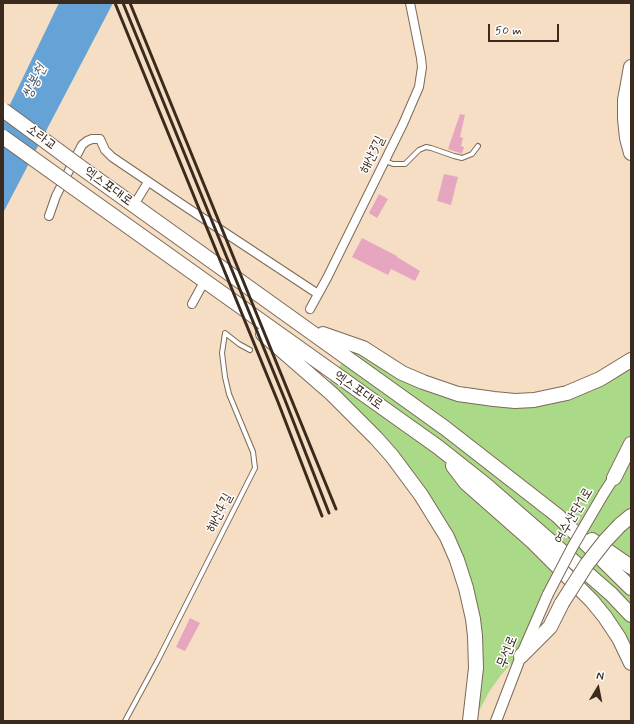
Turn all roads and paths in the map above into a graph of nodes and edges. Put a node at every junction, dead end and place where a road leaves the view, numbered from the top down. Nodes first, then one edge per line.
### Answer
1 (410, 3) edge
2 (631, 67) edge
3 (629, 87) edge
4 (3, 110) edge
5 (3, 137) edge
6 (478, 146) dead end
7 (631, 153) edge
8 (384, 161) junction
9 (79, 166) joint
10 (148, 182) junction
11 (70, 185) joint
12 (134, 206) junction
13 (49, 216) dead end
14 (204, 282) junction
15 (318, 294) junction
16 (192, 304) dead end
17 (310, 309) dead end
18 (308, 329) junction
19 (250, 350) dead end
20 (631, 360) edge
21 (631, 444) edge
22 (438, 447) junction
23 (631, 457) edge
24 (614, 478) junction
25 (558, 516) junction
26 (631, 516) edge
27 (631, 567) edge
28 (631, 588) edge
29 (548, 594) joint
30 (631, 615) edge
31 (521, 656) junction
32 (631, 663) edge
33 (125, 721) edge
34 (470, 721) edge
35 (496, 721) edge

1 - 8 street, 해산3길
2 - 3 highway
3 - 7 highway
4 - 9 highway, 소라교, bridge
5 - 11 highway, 소라교, bridge
6 - 8 lane
8 - 15 street, 해산3길
9 - 12 highway, 엑스포대로
10 - 12 street
10 - 13 street
10 - 15 street
11 - 14 highway, 엑스포대로
12 - 18 highway, 엑스포대로
14 - 16 street
14 - 22 highway, 엑스포대로
14 - 34 highway
15 - 17 street, 해산3길
18 - 20 highway
18 - 25 highway, 엑스포대로
19 - 33 lane, 해산4길
21 - 24 highway
22 - 30 highway, 엑스포대로
22 - 32 highway
23 - 24 street, 여수산단1로
24 - 29 street, 여수산단1로, bridge
25 - 27 highway
25 - 28 highway, 엑스포대로
26 - 31 highway, bridge
29 - 31 street, 무선로
31 - 35 street, 무선로

